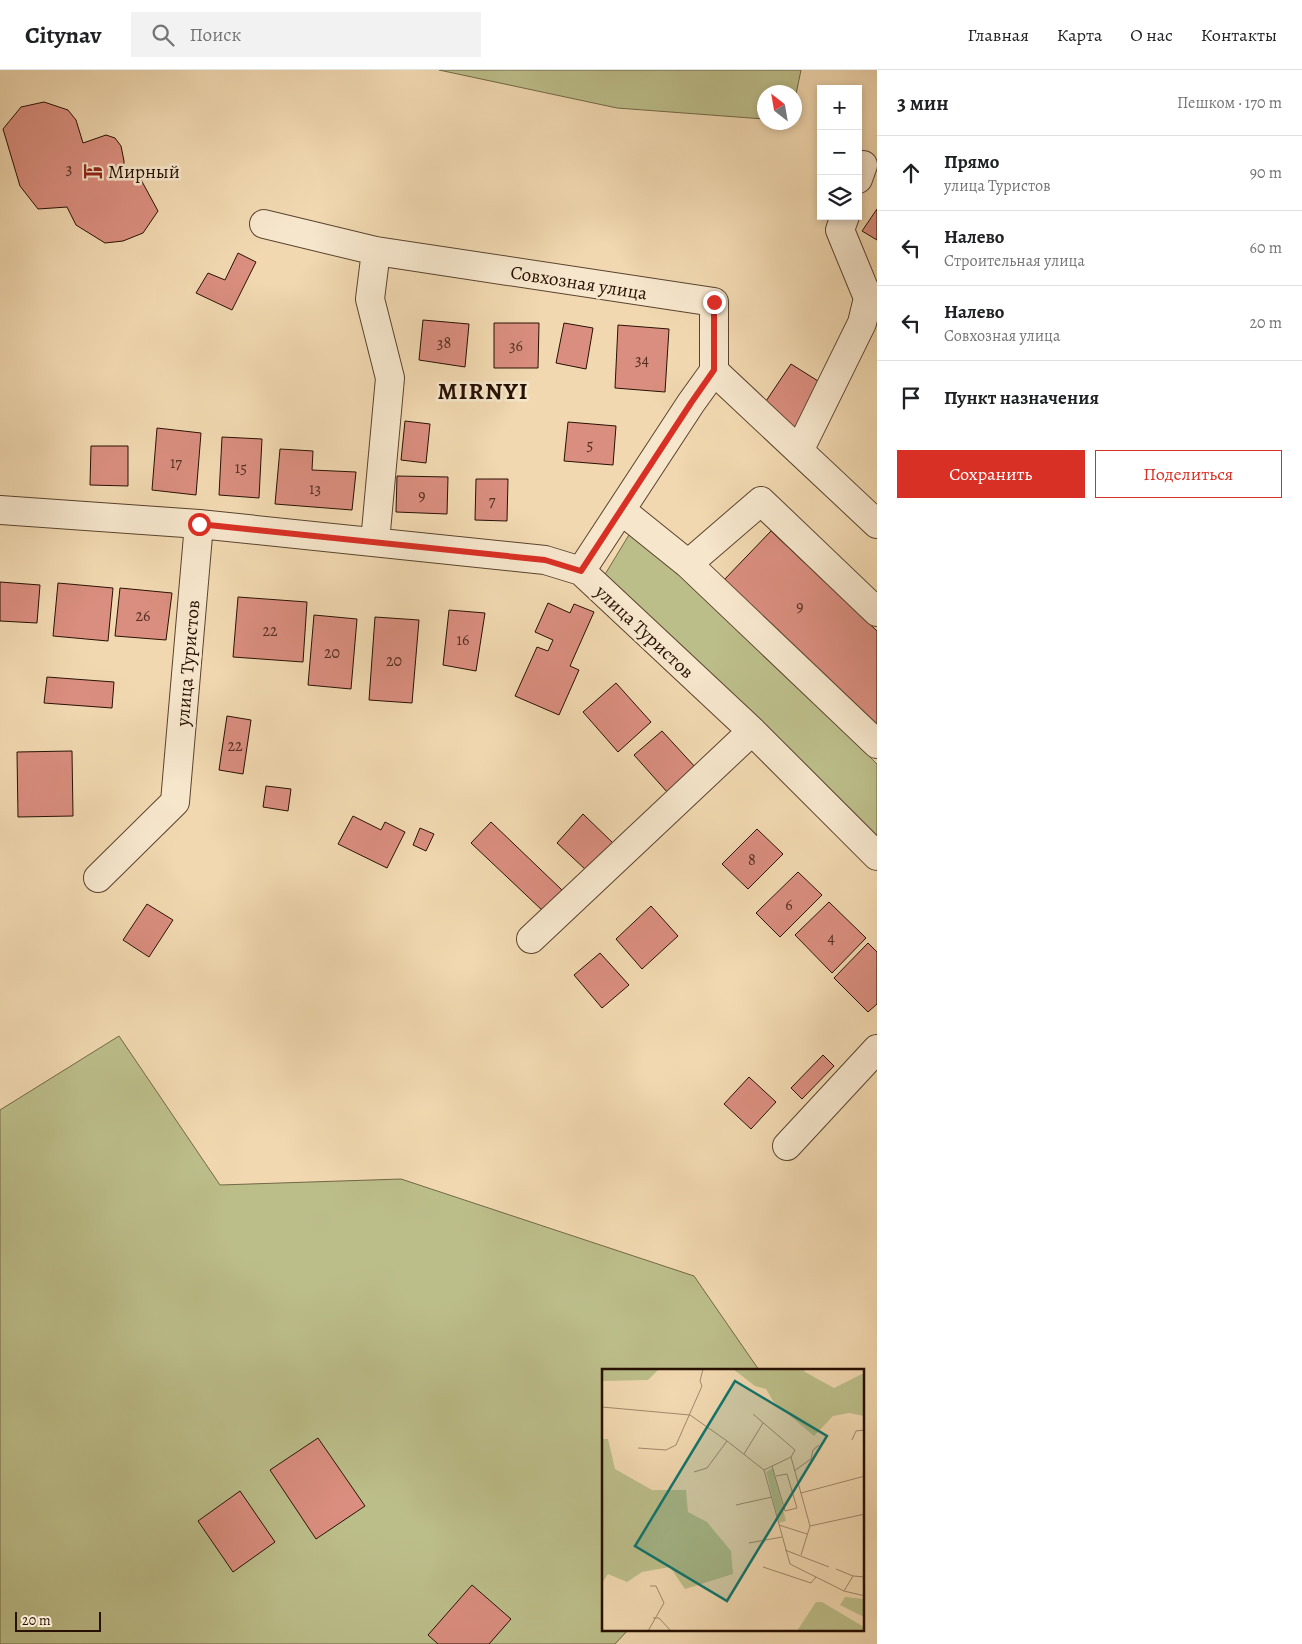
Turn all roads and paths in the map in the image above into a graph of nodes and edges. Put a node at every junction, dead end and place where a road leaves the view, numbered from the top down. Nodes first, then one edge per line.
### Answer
1 (844, 220) edge
2 (264, 224) dead end
3 (376, 251) junction
4 (714, 370) junction
5 (799, 451) junction
6 (0, 510) edge
7 (621, 510) junction
8 (199, 524) junction
9 (877, 524) edge
10 (375, 542) junction
11 (688, 564) junction
12 (581, 571) junction
13 (877, 612) edge
14 (752, 731) junction
15 (877, 744) edge
16 (877, 856) edge
17 (98, 878) dead end
18 (531, 939) dead end
19 (877, 1049) edge
20 (787, 1146) dead end

1 - 5 street
2 - 3 street
3 - 4 street, Совхозная улица
3 - 10 street
4 - 5 street
4 - 7 street
5 - 9 street
6 - 8 street, улица Туристов
7 - 11 street
7 - 12 street
8 - 10 street, улица Туристов
8 - 17 street, улица Туристов
10 - 12 street, улица Туристов
11 - 13 street
11 - 15 street
12 - 14 street, улица Туристов
14 - 16 street, улица Туристов
14 - 18 street
19 - 20 street

